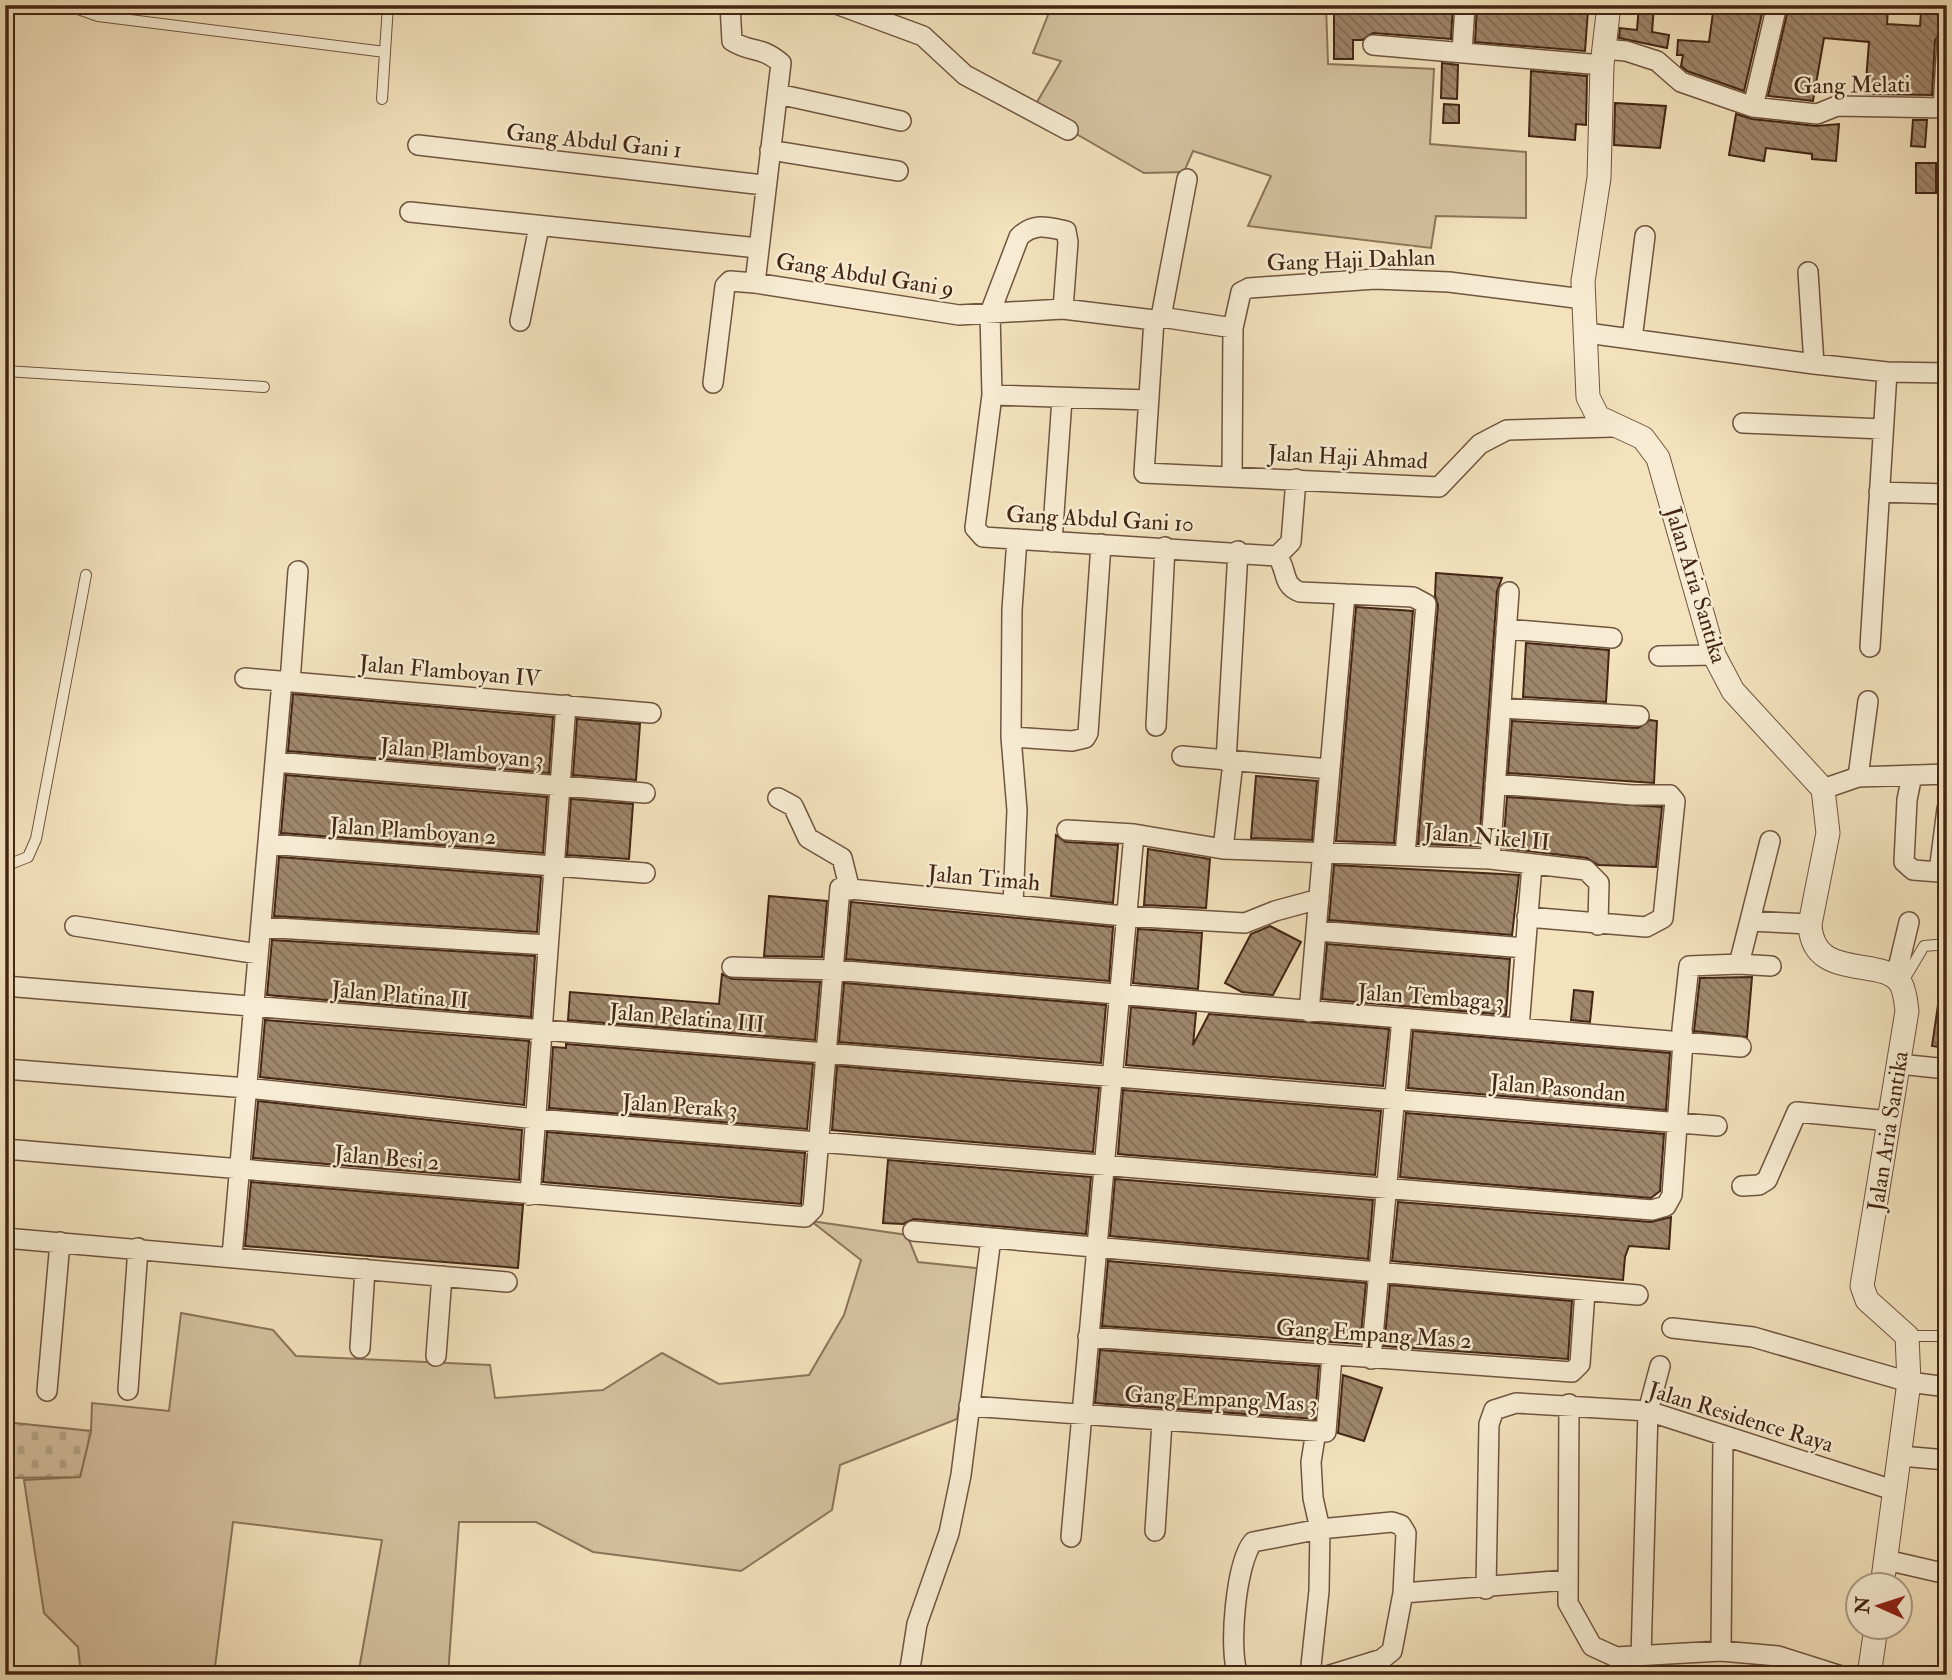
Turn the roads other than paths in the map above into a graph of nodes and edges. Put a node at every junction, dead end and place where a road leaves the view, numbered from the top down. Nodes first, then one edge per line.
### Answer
1 (67, 5) edge
2 (388, 5) edge
3 (730, 5) edge
4 (839, 5) edge
5 (1465, 5) edge
6 (1609, 5) edge
7 (1777, 5) edge
8 (1947, 41) edge
9 (1373, 45) dead end
10 (385, 52) junction
11 (1462, 53) junction
12 (1602, 57) junction
13 (778, 94) junction
14 (382, 99) dead end
15 (1753, 107) junction
16 (1945, 109) edge
17 (901, 121) dead end
18 (1068, 130) dead end
19 (418, 145) dead end
20 (771, 150) junction
21 (898, 171) dead end
22 (1187, 179) dead end
23 (764, 185) junction
24 (410, 212) dead end
25 (539, 227) junction
26 (1645, 236) dead end
27 (758, 248) junction
28 (1808, 272) dead end
29 (755, 283) junction
30 (1583, 299) junction
31 (1063, 309) junction
32 (990, 313) junction
33 (1158, 318) junction
34 (520, 321) dead end
35 (1233, 328) junction
36 (1587, 333) junction
37 (1632, 339) junction
38 (1814, 364) junction
39 (5, 370) edge
40 (1887, 372) junction
41 (1947, 373) edge
42 (713, 383) dead end
43 (264, 387) dead end
44 (992, 395) junction
45 (1062, 398) junction
46 (1148, 400) junction
47 (1743, 423) dead end
48 (1612, 426) junction
49 (1883, 429) junction
50 (1232, 476) junction
51 (1296, 479) junction
52 (1879, 492) junction
53 (1947, 494) edge
54 (1017, 539) junction
55 (1052, 542) junction
56 (1101, 544) junction
57 (1165, 548) junction
58 (1238, 551) junction
59 (1277, 556) junction
60 (298, 570) dead end
61 (86, 575) dead end
62 (1509, 592) dead end
63 (1345, 594) junction
64 (1506, 629) junction
65 (1612, 638) dead end
66 (1870, 647) dead end
67 (1714, 654) junction
68 (1658, 656) dead end
69 (245, 678) dead end
70 (286, 681) junction
71 (1868, 701) dead end
72 (566, 705) junction
73 (1502, 708) junction
74 (650, 713) dead end
75 (1639, 716) dead end
76 (1156, 726) dead end
77 (1011, 737) junction
78 (1182, 756) dead end
79 (1229, 761) junction
80 (275, 762) junction
81 (1329, 769) junction
82 (1947, 774) edge
83 (1912, 775) junction
84 (1858, 777) junction
85 (1495, 784) junction
86 (560, 786) junction
87 (1823, 789) junction
88 (645, 793) dead end
89 (778, 798) dead end
90 (1947, 809) edge
91 (1068, 830) dead end
92 (1134, 834) junction
93 (1770, 841) dead end
94 (268, 844) junction
95 (1223, 849) junction
96 (1323, 851) junction
97 (1405, 855) junction
98 (1490, 859) junction
99 (1532, 865) junction
100 (5, 866) edge
101 (554, 866) junction
102 (645, 873) dead end
103 (845, 889) junction
104 (1319, 899) junction
105 (1013, 905) junction
106 (1124, 916) junction
107 (1527, 917) junction
108 (1750, 921) junction
109 (1909, 922) dead end
110 (1810, 924) junction
111 (1598, 925) junction
112 (75, 926) dead end
113 (261, 927) junction
114 (1318, 931) junction
115 (1947, 944) edge
116 (548, 946) junction
117 (1525, 948) junction
118 (258, 954) junction
119 (1739, 964) junction
120 (1771, 966) dead end
121 (732, 967) dead end
122 (834, 970) junction
123 (1897, 980) junction
124 (5, 986) edge
125 (1118, 994) junction
126 (254, 1007) junction
127 (1309, 1013) junction
128 (1402, 1018) junction
129 (1520, 1028) junction
130 (542, 1031) junction
131 (1683, 1042) junction
132 (1741, 1047) dead end
133 (828, 1054) junction
134 (1899, 1064) junction
135 (5, 1069) edge
136 (1947, 1069) edge
137 (1110, 1077) junction
138 (247, 1088) junction
139 (1395, 1100) junction
140 (536, 1119) junction
141 (1890, 1121) junction
142 (1678, 1123) junction
143 (1717, 1126) dead end
144 (821, 1141) junction
145 (5, 1149) edge
146 (1103, 1164) junction
147 (240, 1169) junction
148 (1742, 1186) dead end
149 (1387, 1187) junction
150 (530, 1195) junction
151 (913, 1231) dead end
152 (5, 1238) edge
153 (991, 1238) junction
154 (60, 1242) junction
155 (1096, 1247) junction
156 (138, 1248) junction
157 (232, 1256) junction
158 (365, 1269) junction
159 (1379, 1272) junction
160 (442, 1276) junction
161 (507, 1282) dead end
162 (1584, 1291) junction
163 (1639, 1295) dead end
164 (1672, 1328) dead end
165 (1907, 1336) junction
166 (1947, 1336) edge
167 (1088, 1337) junction
168 (360, 1348) dead end
169 (436, 1356) dead end
170 (1332, 1356) junction
171 (1371, 1359) junction
172 (1660, 1366) dead end
173 (1909, 1382) junction
174 (1947, 1387) edge
175 (128, 1390) dead end
176 (47, 1391) dead end
177 (1569, 1404) junction
178 (969, 1406) junction
179 (1648, 1411) junction
180 (1081, 1416) junction
181 (1162, 1422) junction
182 (1316, 1432) junction
183 (1723, 1435) junction
184 (1900, 1455) junction
185 (1947, 1460) edge
186 (1896, 1491) junction
187 (1320, 1529) junction
188 (1154, 1531) dead end
189 (1071, 1537) dead end
190 (1886, 1560) junction
191 (1884, 1572) edge
192 (1947, 1574) edge
193 (1567, 1580) junction
194 (1486, 1589) junction
195 (1403, 1593) junction
196 (1874, 1642) edge
197 (1721, 1651) junction
198 (1641, 1657) junction
199 (909, 1675) edge
200 (1238, 1675) edge
201 (1310, 1675) edge
202 (1330, 1675) edge
203 (1838, 1675) edge
204 (1869, 1675) edge

1 - 10 lane
2 - 10 lane
3 - 13 street, Gang Abdul Gani 9
4 - 18 street
5 - 11 street
6 - 12 street, Jalan Aria Santika
7 - 15 street
8 - 16 street
9 - 11 street, Gang Melati
10 - 14 lane
11 - 12 street, Gang Melati
12 - 15 street, Gang Melati
12 - 30 street, Jalan Aria Santika
13 - 17 street
13 - 20 street, Gang Abdul Gani 9
15 - 16 street, Gang Melati
19 - 23 street, Gang Abdul Gani 1
20 - 21 street
20 - 23 street, Gang Abdul Gani 9
22 - 33 street
23 - 27 street, Gang Abdul Gani 9
24 - 25 street
25 - 27 street
25 - 34 street
26 - 37 street
27 - 29 street, Gang Abdul Gani 9
28 - 38 street
29 - 32 street, Gang Abdul Gani 9
29 - 42 street
30 - 35 street, Gang Haji Dahlan
30 - 36 street, Jalan Aria Santika
31 - 32 street, Gang Abdul Gani 9
31 - 32 street
31 - 33 street, Gang Abdul Gani 9
32 - 44 street, Gang Abdul Gani 10
33 - 35 street, Gang Abdul Gani 9
33 - 46 street
35 - 50 street
36 - 37 street
36 - 48 street, Jalan Aria Santika
37 - 38 street
38 - 40 street
39 - 43 lane
40 - 41 street
40 - 49 street
44 - 45 street
44 - 54 street, Gang Abdul Gani 10
45 - 46 street
45 - 55 street
46 - 50 street, Jalan Haji Ahmad
47 - 49 street
48 - 51 street, Jalan Haji Ahmad
48 - 67 street, Jalan Aria Santika
49 - 52 street
50 - 51 street, Jalan Haji Ahmad
51 - 59 street
52 - 53 street
52 - 66 street
54 - 55 street, Gang Abdul Gani 10
54 - 77 street
55 - 56 street, Gang Abdul Gani 10
56 - 57 street, Gang Abdul Gani 10
56 - 77 street
57 - 58 street, Gang Abdul Gani 10
57 - 76 street
58 - 59 street, Gang Abdul Gani 10
58 - 79 street
59 - 63 street
60 - 70 street
61 - 100 lane
62 - 64 street
63 - 81 street
63 - 97 street
64 - 65 street
64 - 73 street
67 - 68 street
67 - 87 street, Jalan Aria Santika
69 - 70 street, Jalan Flamboyan IV
70 - 72 street, Jalan Flamboyan IV
70 - 80 street
71 - 84 street
72 - 74 street, Jalan Flamboyan IV
72 - 86 street
73 - 75 street
73 - 85 street
77 - 105 street
78 - 79 street
79 - 81 street
79 - 95 street
80 - 86 street, Jalan Plamboyan 3
80 - 94 street
81 - 96 street
82 - 83 street
83 - 84 street
83 - 90 street
84 - 87 street
85 - 98 street
85 - 111 street
86 - 88 street, Jalan Plamboyan 3
86 - 101 street
87 - 110 street
89 - 103 street
91 - 92 street, Jalan Nikel II
92 - 95 street, Jalan Nikel II
92 - 106 street
93 - 108 street
94 - 101 street, Jalan Plamboyan 2
94 - 113 street
95 - 96 street, Jalan Nikel II
96 - 97 street, Jalan Nikel II
96 - 104 street
97 - 98 street, Jalan Nikel II
98 - 99 street, Jalan Nikel II
99 - 107 street
99 - 111 street, Jalan Nikel II
101 - 102 street, Jalan Plamboyan 2
101 - 116 street
103 - 105 street, Jalan Timah
103 - 122 street
104 - 106 street, Jalan Timah
104 - 114 street
105 - 106 street, Jalan Timah
106 - 125 street
107 - 111 street
107 - 117 street
108 - 110 street
108 - 119 street
109 - 123 street
110 - 123 street
112 - 118 street
113 - 116 street
113 - 118 street
114 - 117 street
114 - 127 street
115 - 123 lane
116 - 130 street
117 - 129 street
118 - 126 street
119 - 120 street
119 - 131 street
121 - 122 street, Jalan Tembaga 3
122 - 125 street, Jalan Tembaga 3
122 - 133 street
123 - 134 street, Jalan Aria Santika
124 - 126 street, Jalan Platina II
125 - 127 street, Jalan Tembaga 3
125 - 137 street
126 - 130 street, Jalan Platina II
126 - 138 street
127 - 128 street, Jalan Tembaga 3
128 - 129 street, Jalan Tembaga 3
128 - 139 street
129 - 131 street, Jalan Tembaga 3
130 - 133 street, Jalan Pelatina III
130 - 140 street
131 - 132 street, Jalan Tembaga 3
131 - 142 street
133 - 137 street, Jalan Pelatina III
133 - 144 street
134 - 136 street
134 - 141 street, Jalan Aria Santika
135 - 138 street, Jalan Perak 3
137 - 139 street, Jalan Pasondan
137 - 146 street
138 - 140 street, Jalan Perak 3
138 - 147 street
139 - 142 street, Jalan Pasondan
139 - 149 street
140 - 144 street, Jalan Perak 3
140 - 150 street
141 - 148 street
141 - 165 street, Jalan Aria Santika
142 - 143 street, Jalan Pasondan
142 - 149 street, Jalan Perak 3
144 - 146 street, Jalan Perak 3
144 - 150 street, Jalan Besi 2
145 - 147 street, Jalan Besi 2
146 - 149 street, Jalan Perak 3
146 - 155 street
147 - 150 street, Jalan Besi 2
147 - 157 street
149 - 159 street
151 - 153 street
152 - 154 street
153 - 155 street
153 - 178 street
154 - 156 street
154 - 176 street
155 - 159 street
155 - 167 street
156 - 157 street
156 - 175 street
157 - 158 street
158 - 160 street
158 - 168 street
159 - 162 street
159 - 171 street
160 - 161 street
160 - 169 street
162 - 163 street
162 - 171 street, Gang Empang Mas 2
164 - 173 street
165 - 166 lane
165 - 173 street
167 - 170 street, Gang Empang Mas 2
167 - 180 street
170 - 171 street, Gang Empang Mas 2
170 - 182 street, Gang Empang Mas 3
172 - 179 street
173 - 174 street
173 - 184 street
177 - 179 street, Jalan Residence Raya
177 - 193 street
177 - 194 street, Jalan Residence Raya
178 - 180 street, Gang Empang Mas 3
178 - 199 street
179 - 183 street, Jalan Residence Raya
179 - 198 street
180 - 181 street, Gang Empang Mas 3
180 - 189 street
181 - 182 street, Gang Empang Mas 3
181 - 188 street
182 - 187 street
183 - 186 street, Jalan Residence Raya
183 - 197 street
184 - 185 street
184 - 186 street
186 - 190 street
187 - 195 street
187 - 200 street
187 - 201 street
190 - 191 street
190 - 192 street
193 - 194 street
193 - 198 street
194 - 195 street
195 - 202 street
196 - 204 street
197 - 198 street
197 - 203 street

